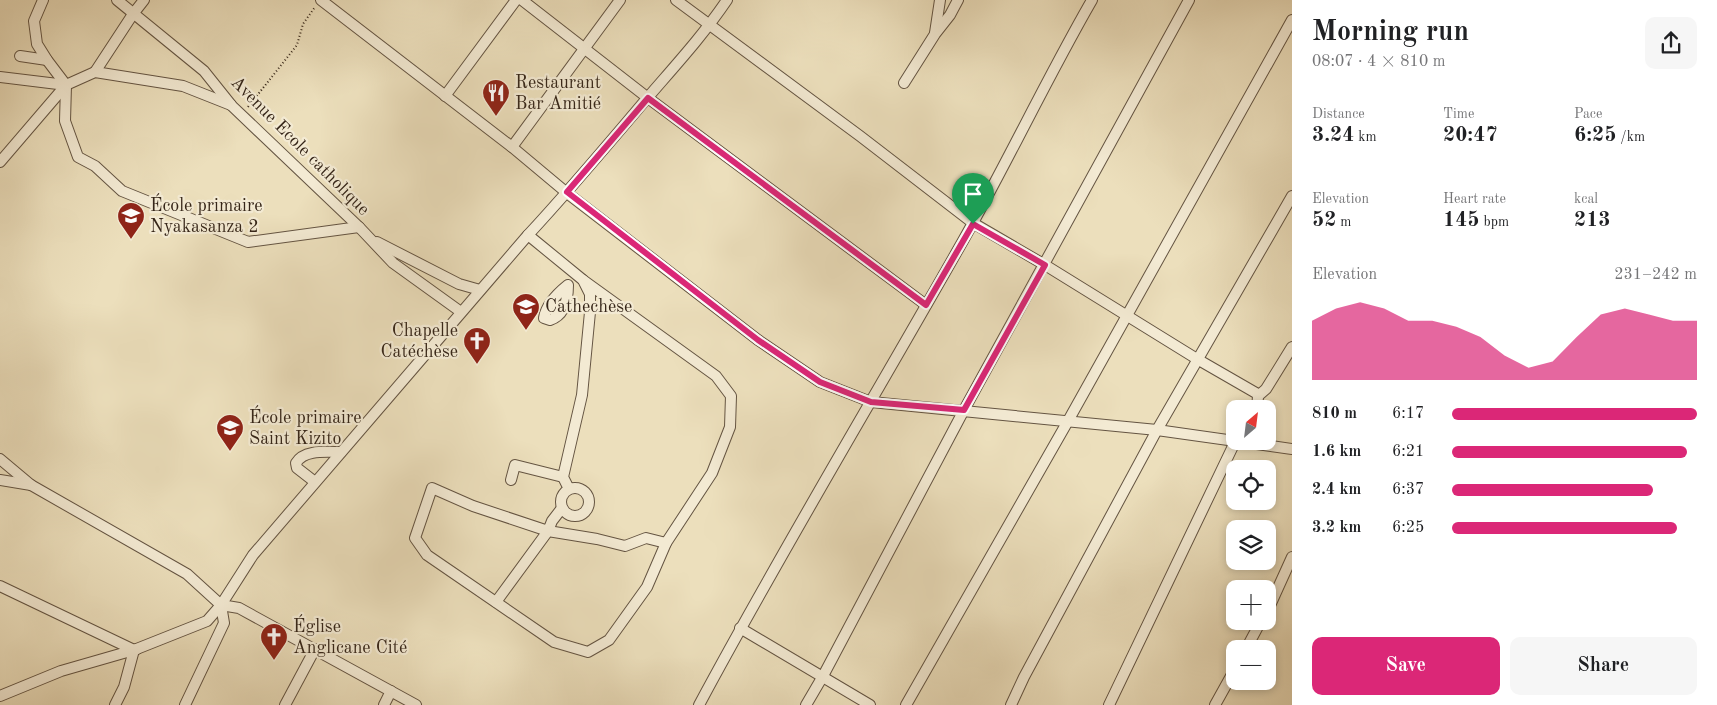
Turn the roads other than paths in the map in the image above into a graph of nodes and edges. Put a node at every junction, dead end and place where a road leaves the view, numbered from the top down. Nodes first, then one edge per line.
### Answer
1 (42, 0) edge
2 (118, 0) edge
3 (144, 0) edge
4 (516, 0) edge
5 (522, 0) edge
6 (620, 0) edge
7 (676, 0) edge
8 (727, 0) edge
9 (940, 0) edge
10 (958, 0) edge
11 (1092, 0) edge
12 (1189, 0) edge
13 (325, 1) edge
14 (133, 14) junction
15 (1292, 20) edge
16 (710, 26) junction
17 (935, 34) junction
18 (585, 47) junction
19 (20, 56) dead end
20 (47, 60) junction
21 (95, 72) junction
22 (0, 77) edge
23 (904, 82) dead end
24 (66, 85) junction
25 (445, 96) junction
26 (648, 98) junction
27 (232, 106) junction
28 (512, 147) junction
29 (0, 162) edge
30 (567, 192) junction
31 (1292, 196) edge
32 (973, 224) junction
33 (359, 227) junction
34 (528, 235) junction
35 (369, 238) junction
36 (1045, 265) junction
37 (579, 277) junction
38 (568, 285) dead end
39 (480, 290) junction
40 (926, 305) junction
41 (461, 312) junction
42 (1126, 314) junction
43 (1292, 347) edge
44 (1197, 358) junction
45 (1258, 396) junction
46 (1258, 400) edge
47 (871, 402) junction
48 (964, 410) junction
49 (1068, 421) junction
50 (1157, 430) junction
51 (1226, 440) edge
52 (1276, 447) edge
53 (1292, 449) edge
54 (1237, 450) edge
55 (341, 452) junction
56 (0, 459) edge
57 (562, 477) junction
58 (0, 480) edge
59 (511, 480) dead end
60 (315, 482) junction
61 (31, 485) junction
62 (569, 489) junction
63 (562, 508) junction
64 (548, 531) junction
65 (666, 543) junction
66 (1292, 557) edge
67 (0, 586) edge
68 (1276, 592) edge
69 (496, 602) junction
70 (221, 605) junction
71 (740, 628) junction
72 (315, 649) junction
73 (134, 650) junction
74 (823, 676) junction
75 (1226, 685) edge
76 (391, 691) junction
77 (3, 692) edge
78 (7, 705) edge
79 (115, 705) edge
80 (185, 705) edge
81 (285, 705) edge
82 (384, 705) edge
83 (416, 705) edge
84 (699, 705) edge
85 (806, 705) edge
86 (870, 705) edge
87 (906, 705) edge
88 (1011, 705) edge
89 (1110, 705) edge
90 (1215, 705) edge

1 - 20 street
2 - 14 street, Avenue Ecole catholique
3 - 14 street
4 - 25 street
5 - 18 street
6 - 18 street
7 - 16 street
8 - 16 street
9 - 17 street
10 - 17 street
11 - 32 street
12 - 36 street
13 - 25 street
14 - 21 street
14 - 27 street, Avenue Ecole catholique
15 - 42 street
16 - 26 street
16 - 32 street
17 - 23 street
18 - 26 street
18 - 28 street
19 - 20 street
20 - 24 street
21 - 24 street
21 - 27 street
22 - 24 street
24 - 29 street
24 - 33 street
25 - 28 street
26 - 30 street
26 - 40 street
27 - 33 street, Avenue Ecole catholique
28 - 30 street
30 - 34 street
30 - 47 street
31 - 44 street
32 - 36 street
32 - 40 street
33 - 35 street, Avenue Ecole catholique
34 - 37 street
34 - 39 street
35 - 39 street
35 - 41 street, Avenue Ecole catholique
36 - 42 street
36 - 48 street
37 - 38 street
37 - 57 street
37 - 65 street
39 - 41 street
40 - 47 street
41 - 55 street
42 - 44 street
42 - 49 street
43 - 45 street
44 - 45 street
44 - 50 street
45 - 46 street
47 - 48 street
47 - 71 street
48 - 49 street
48 - 74 street
49 - 50 street
49 - 87 street
50 - 51 street
50 - 88 street
52 - 53 street
54 - 89 street
55 - 60 street
55 - 60 street
56 - 61 street
57 - 59 street
57 - 62 street
58 - 61 street
60 - 70 street
61 - 70 street
62 - 63 street
62 - 63 street
63 - 64 street
64 - 65 street
64 - 69 street
64 - 69 street
65 - 69 street
66 - 68 street
67 - 73 street
70 - 72 street
70 - 73 street
70 - 80 street
71 - 74 street
71 - 84 street
72 - 76 street
72 - 81 street
73 - 77 street
73 - 79 street
74 - 85 street
74 - 86 street
75 - 90 street
76 - 82 street
76 - 83 street
77 - 78 street

